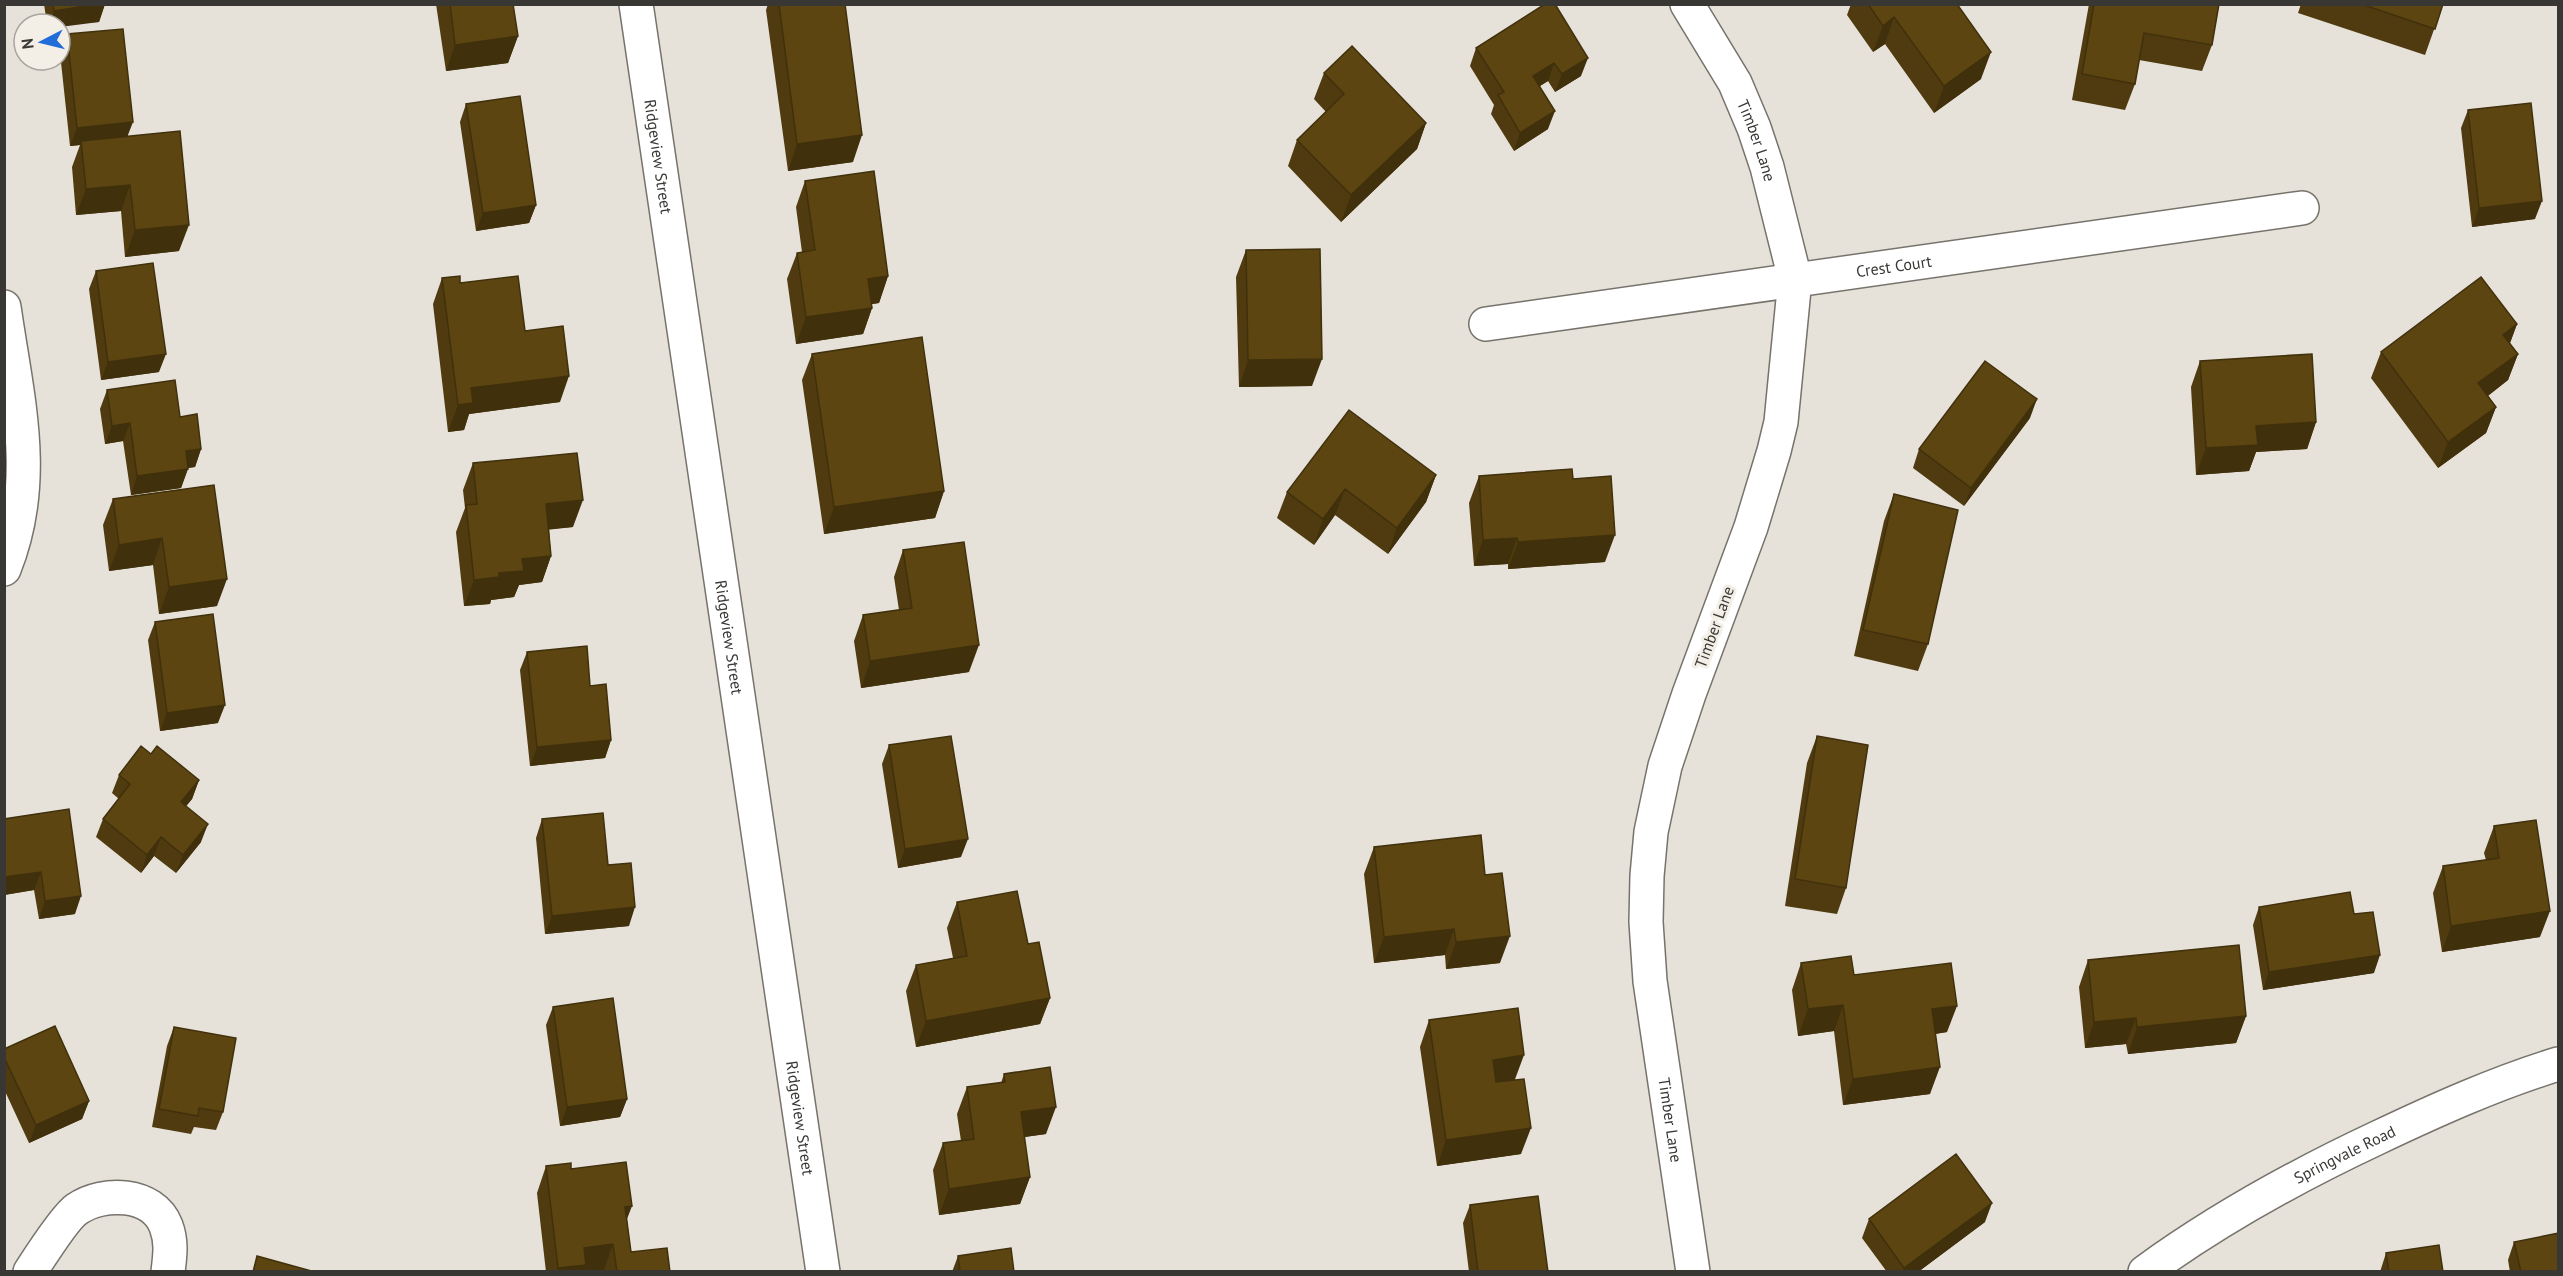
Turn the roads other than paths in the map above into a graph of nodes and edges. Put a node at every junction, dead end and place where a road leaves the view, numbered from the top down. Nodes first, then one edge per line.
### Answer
1 (636, 4) edge
2 (1688, 4) edge
3 (2302, 208) dead end
4 (1795, 279) junction
5 (4, 307) edge
6 (1486, 324) dead end
7 (4, 569) edge
8 (2559, 1065) edge
9 (30, 1272) edge
10 (168, 1272) edge
11 (824, 1272) edge
12 (1693, 1272) edge
13 (2145, 1272) edge

1 - 11 street, Ridgeview Street
2 - 4 street, Timber Lane
3 - 4 street, Crest Court
4 - 6 street, Crest Court
4 - 12 street, Timber Lane
5 - 7 street
8 - 13 street, Springvale Road
9 - 10 street

